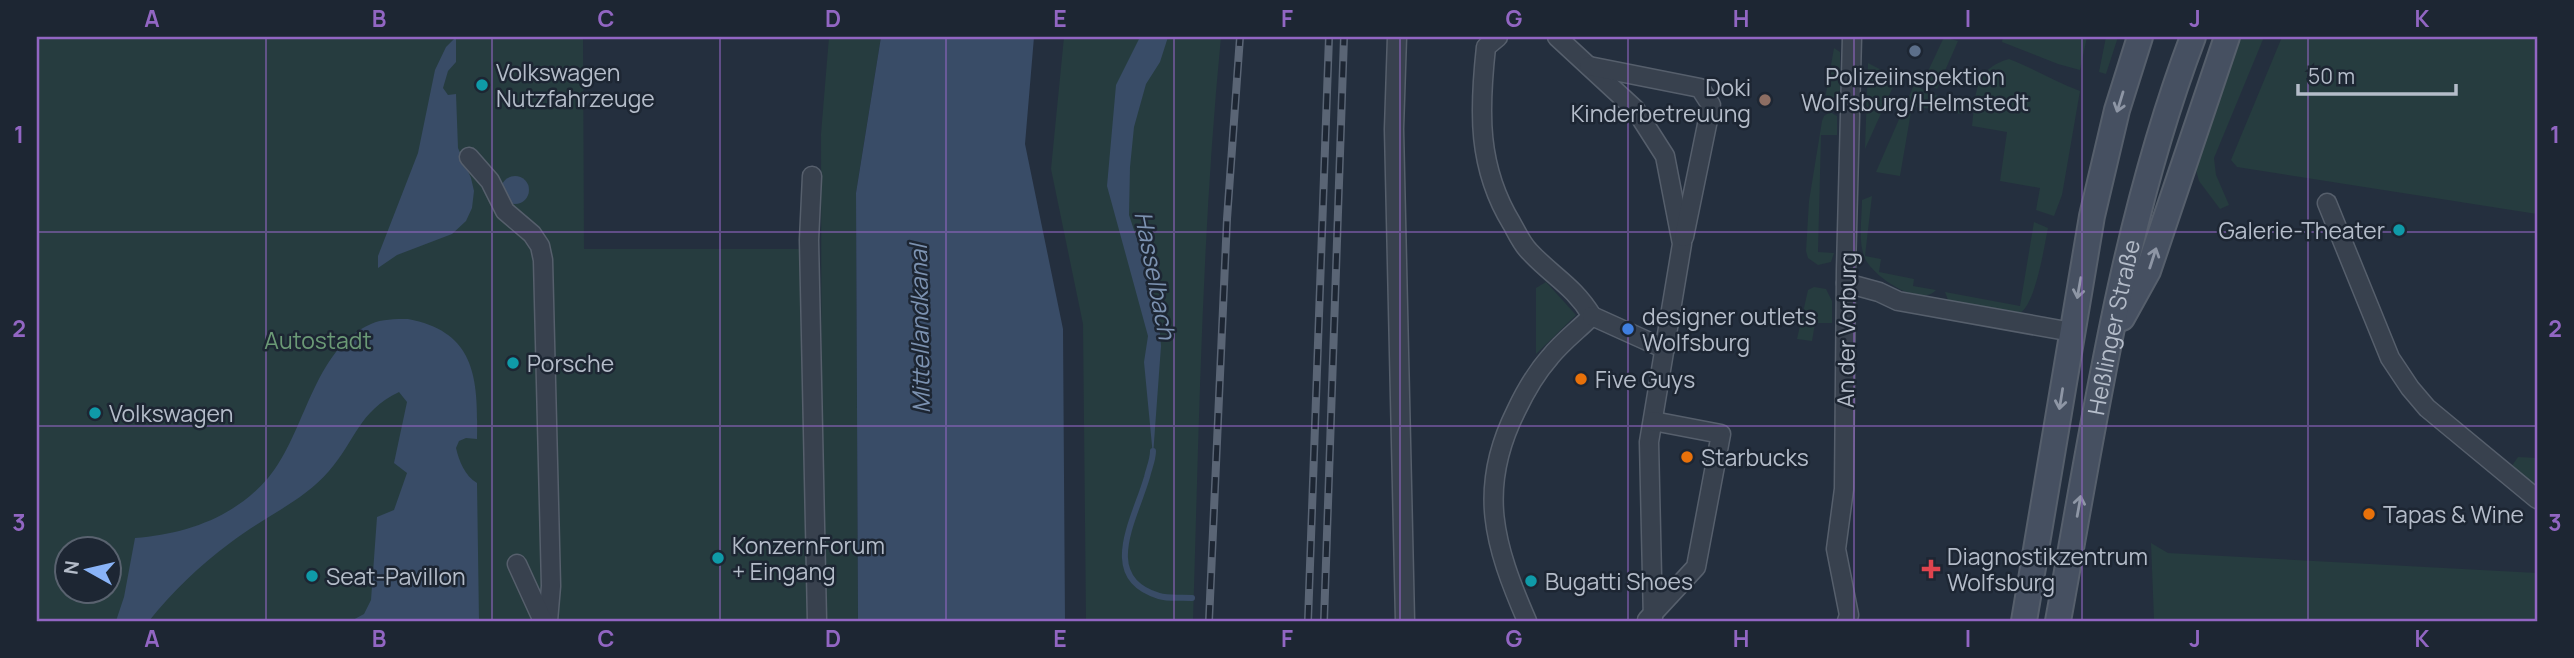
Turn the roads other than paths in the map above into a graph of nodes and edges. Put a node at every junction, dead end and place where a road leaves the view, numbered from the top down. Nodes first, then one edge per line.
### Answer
1 (1396, 37) edge
2 (1498, 37) edge
3 (1557, 37) edge
4 (1852, 37) edge
5 (2140, 37) edge
6 (2193, 37) edge
7 (2227, 37) edge
8 (1589, 66) junction
9 (469, 157) dead end
10 (812, 176) dead end
11 (2327, 203) dead end
12 (1682, 244) junction
13 (1846, 284) junction
14 (1592, 316) junction
15 (2072, 332) junction
16 (2109, 340) junction
17 (1665, 349) junction
18 (1653, 421) junction
19 (2537, 499) edge
20 (517, 564) dead end
21 (2032, 579) junction
22 (1649, 620) edge
23 (545, 621) edge
24 (817, 621) edge
25 (1405, 621) edge
26 (1527, 621) edge
27 (1847, 621) edge
28 (2017, 621) edge
29 (2024, 621) edge
30 (2058, 621) edge

1 - 25 street
2 - 14 street
3 - 8 street
4 - 13 street, An der Vorburg
5 -> 15 main road, Heßlinger Straße
6 - 16 main road, Heßlinger Straße
16 -> 7 main road
8 - 12 street
8 - 12 street
9 - 23 street
10 - 24 street
11 - 19 street
12 - 17 street
13 - 15 street, Heßlinger Straße
13 - 27 street, An der Vorburg
14 - 17 street
14 - 26 street
15 -> 21 main road, Heßlinger Straße
30 -> 16 main road, Heßlinger Straße
17 - 18 street
18 - 22 street
18 - 22 street
20 - 23 street
21 - 28 street, Heßlinger Straße
21 - 29 main road, Heßlinger Straße

